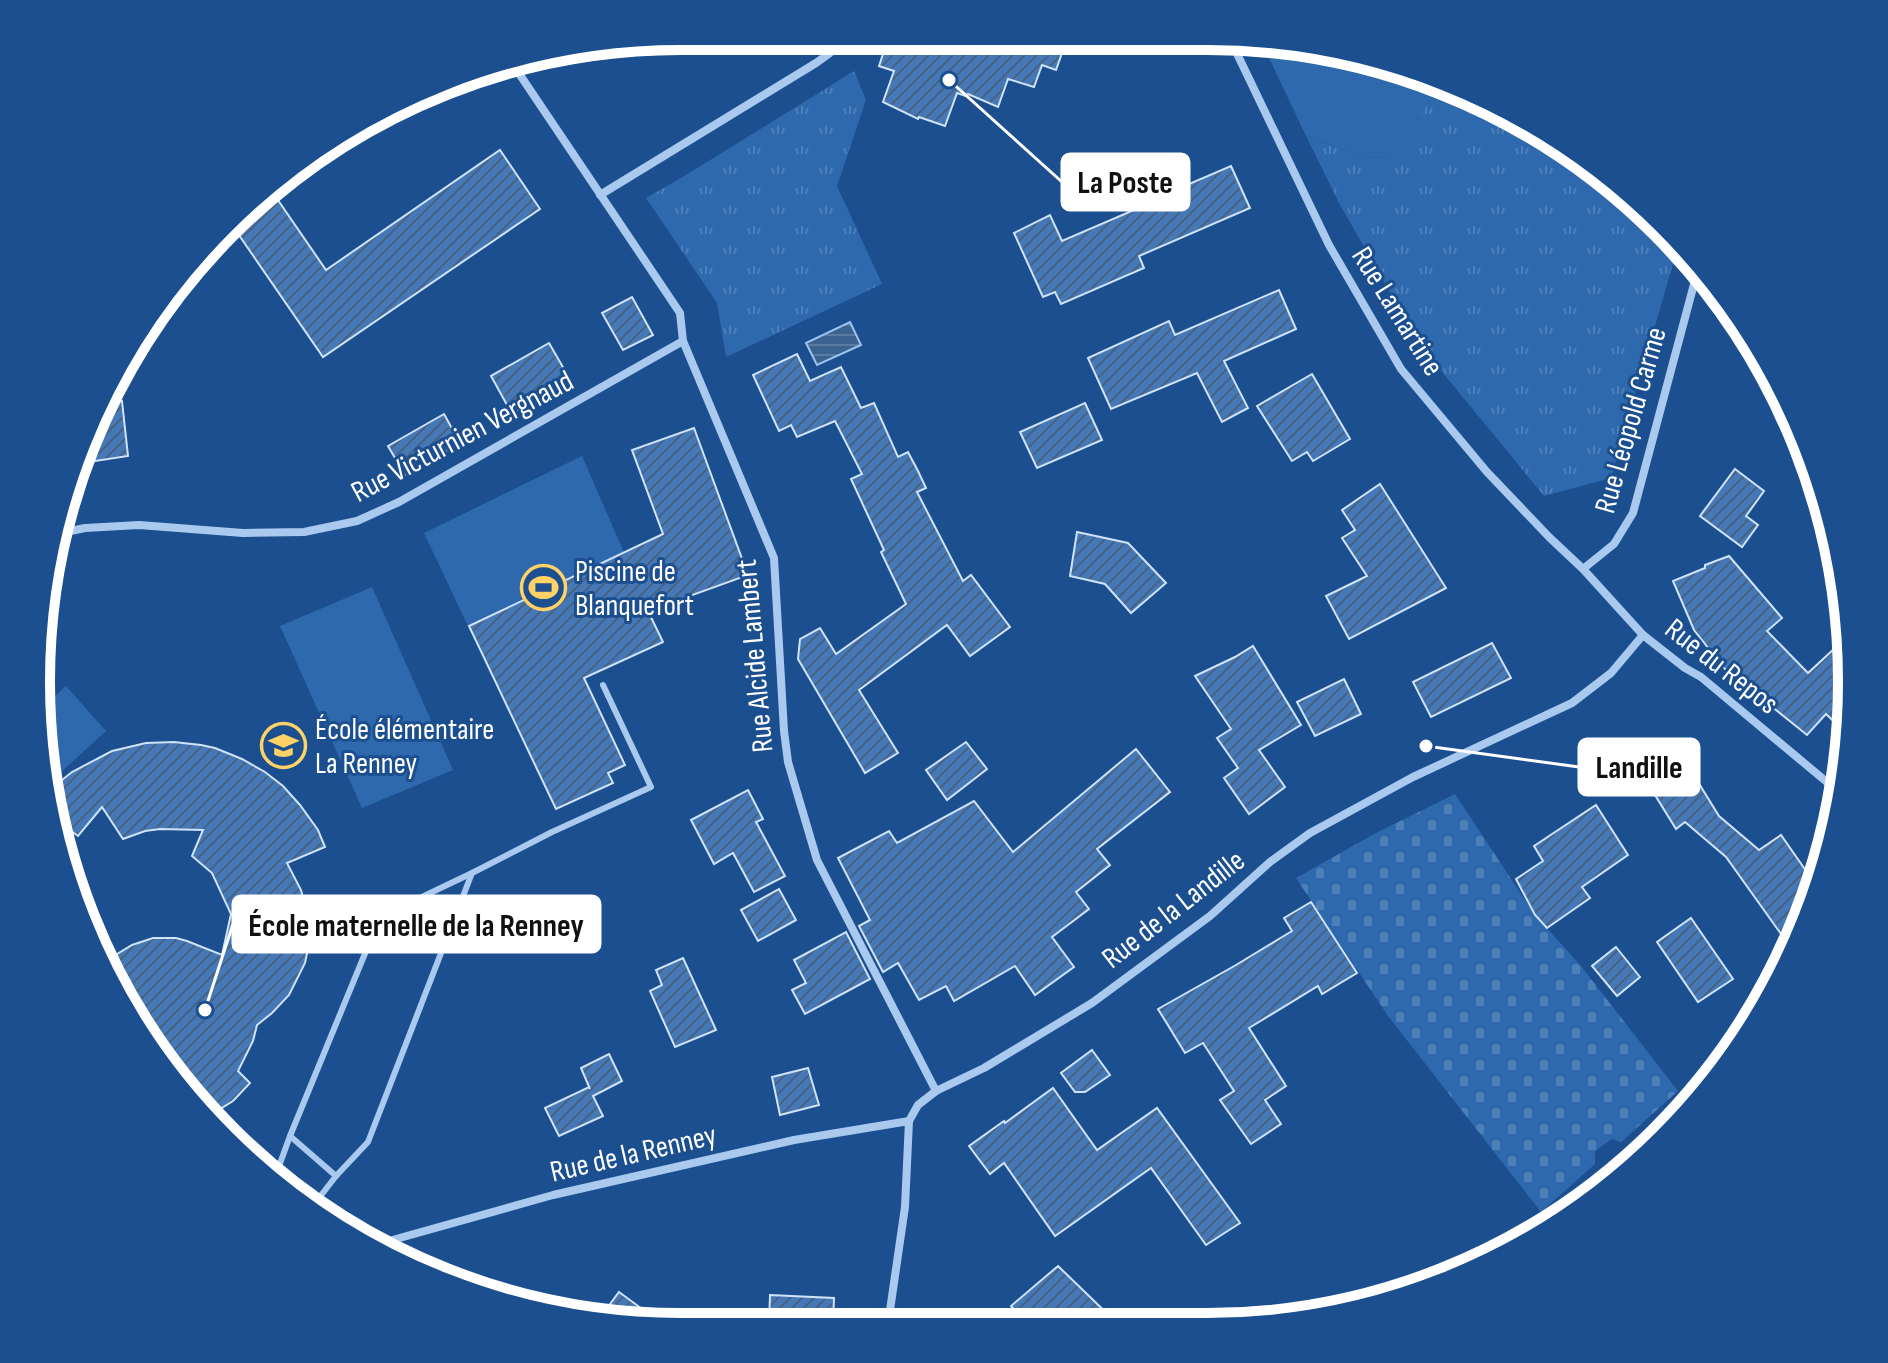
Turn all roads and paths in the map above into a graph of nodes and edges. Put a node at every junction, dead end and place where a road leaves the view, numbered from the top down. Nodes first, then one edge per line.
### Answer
1 (832, 50) edge
2 (1236, 51) edge
3 (518, 72) edge
4 (600, 195) junction
5 (1695, 281) edge
6 (683, 341) junction
7 (69, 531) edge
8 (1583, 569) junction
9 (1643, 635) junction
10 (603, 685) dead end
11 (1830, 784) edge
12 (472, 873) junction
13 (936, 1091) junction
14 (909, 1121) junction
15 (290, 1136) junction
16 (279, 1167) edge
17 (336, 1176) junction
18 (319, 1198) edge
19 (389, 1241) edge
20 (890, 1313) edge

1 - 4 street
2 - 8 street, Rue Lamartine
3 - 4 street, Rue Alcide Lambert
4 - 6 street, Rue Alcide Lambert
5 - 8 street, Rue Léopold Carme
6 - 7 street, Rue Victurnien Vergnaud
6 - 13 street, Rue Alcide Lambert
8 - 9 street, Rue du Repos
9 - 11 street, Rue du Repos
9 - 13 street, Rue de la Landille
10 - 12 lane
12 - 15 lane
12 - 17 lane
13 - 14 street, Rue de la Landille
14 - 19 street, Rue de la Renney
14 - 20 street
15 - 16 lane
15 - 17 lane
17 - 18 lane

